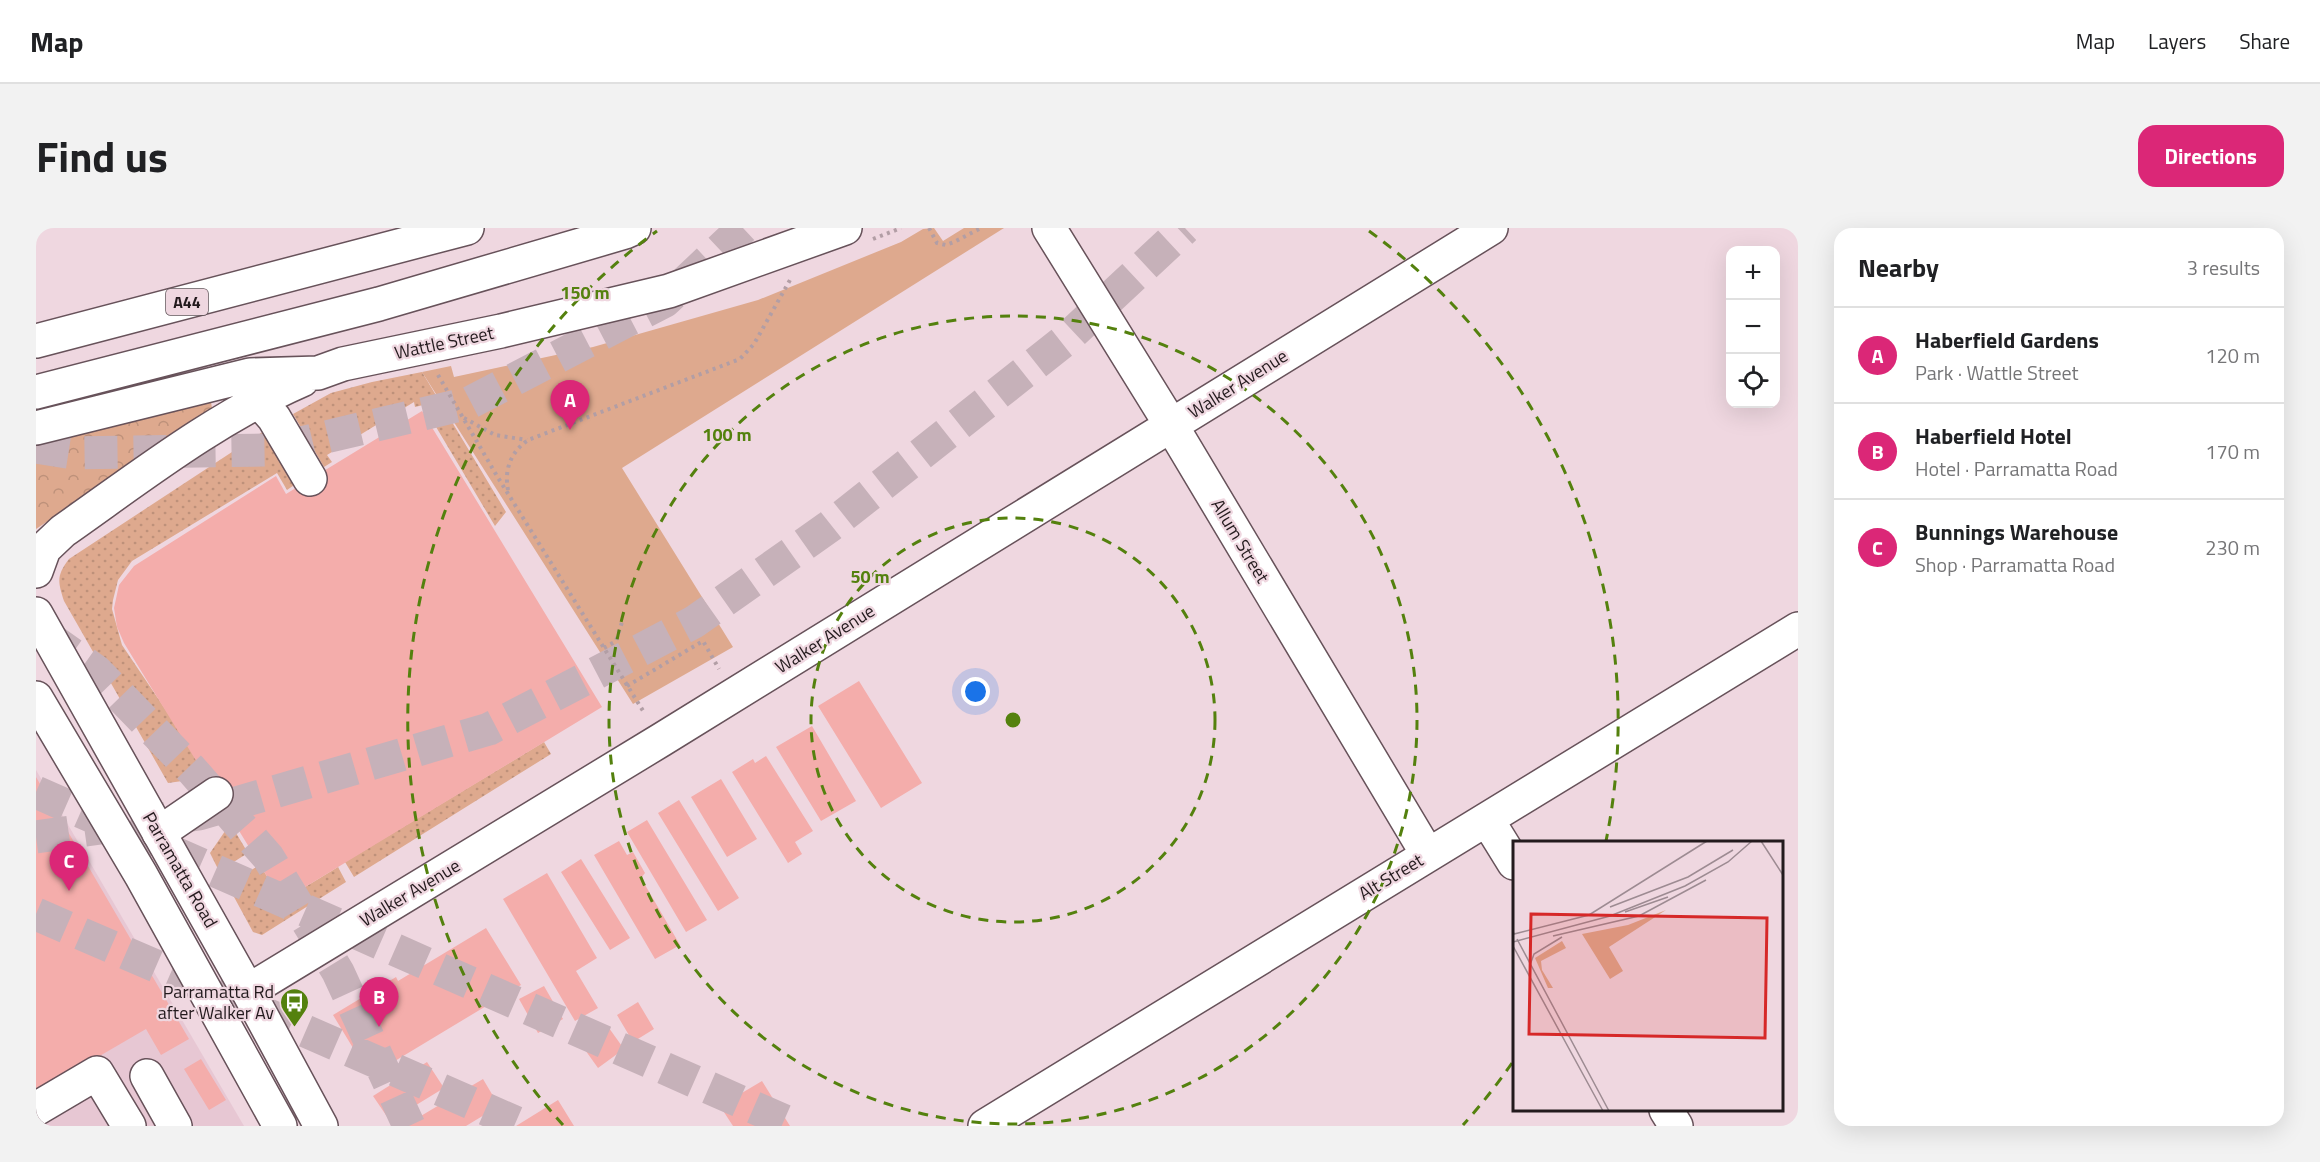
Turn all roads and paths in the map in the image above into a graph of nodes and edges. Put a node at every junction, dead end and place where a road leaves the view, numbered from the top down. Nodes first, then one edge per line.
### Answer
1 (467, 228) edge
2 (900, 228) edge
3 (929, 228) edge
4 (981, 228) edge
5 (1049, 228) edge
6 (1491, 228) edge
7 (633, 230) edge
8 (857, 234) edge
9 (791, 278) dead end
10 (36, 341) edge
11 (318, 373) junction
12 (437, 374) dead end
13 (36, 392) edge
14 (258, 400) junction
15 (460, 415) junction
16 (221, 420) junction
17 (1171, 425) junction
18 (36, 428) edge
19 (285, 436) junction
20 (528, 440) junction
21 (310, 479) dead end
22 (508, 492) junction
23 (36, 571) edge
24 (36, 614) edge
25 (622, 622) dead end
26 (1798, 629) edge
27 (604, 648) junction
28 (627, 686) junction
29 (735, 695) junction
30 (36, 698) edge
31 (661, 741) junction
32 (216, 794) tunnel mouth
33 (1488, 820) junction
34 (159, 833) junction
35 (1428, 855) junction
36 (1513, 860) edge
37 (248, 991) junction
38 (147, 1076) dead end
39 (36, 1109) edge
40 (1667, 1111) edge
41 (129, 1126) edge
42 (174, 1126) edge
43 (280, 1126) edge
44 (321, 1126) edge
45 (985, 1126) edge
46 (1676, 1126) edge

1 - 10 main road, A44
2 - 8 path
3 - 4 path
5 - 17 main road, Allum Street
6 - 17 main road, Walker Avenue
7 - 13 main road
8 - 11 main road, Wattle Street
9 - 20 path
11 - 14 main road
11 - 18 main road, Wattle Street
12 - 15 path
14 - 16 main road
14 - 19 main road
15 - 20 path
15 - 22 path
16 - 19 main road
16 - 23 main road
17 - 29 main road, Walker Avenue
17 - 35 main road, Allum Street
19 - 21 main road
20 - 22 path
22 - 27 path
24 - 34 main road, Parramatta Road
25 - 27 path
26 - 33 main road, Alt Street
27 - 28 path
28 - 29 path
28 - 31 path
29 - 31 main road, Walker Avenue
30 - 43 main road, Parramatta Road
31 - 37 main road, Walker Avenue
32 - 34 main road
33 - 35 main road, Alt Street
33 - 36 main road
34 - 37 main road, Parramatta Road
35 - 45 main road, Alt Street
37 - 44 main road, Parramatta Road
38 - 42 main road
39 - 41 main road
40 - 46 main road

